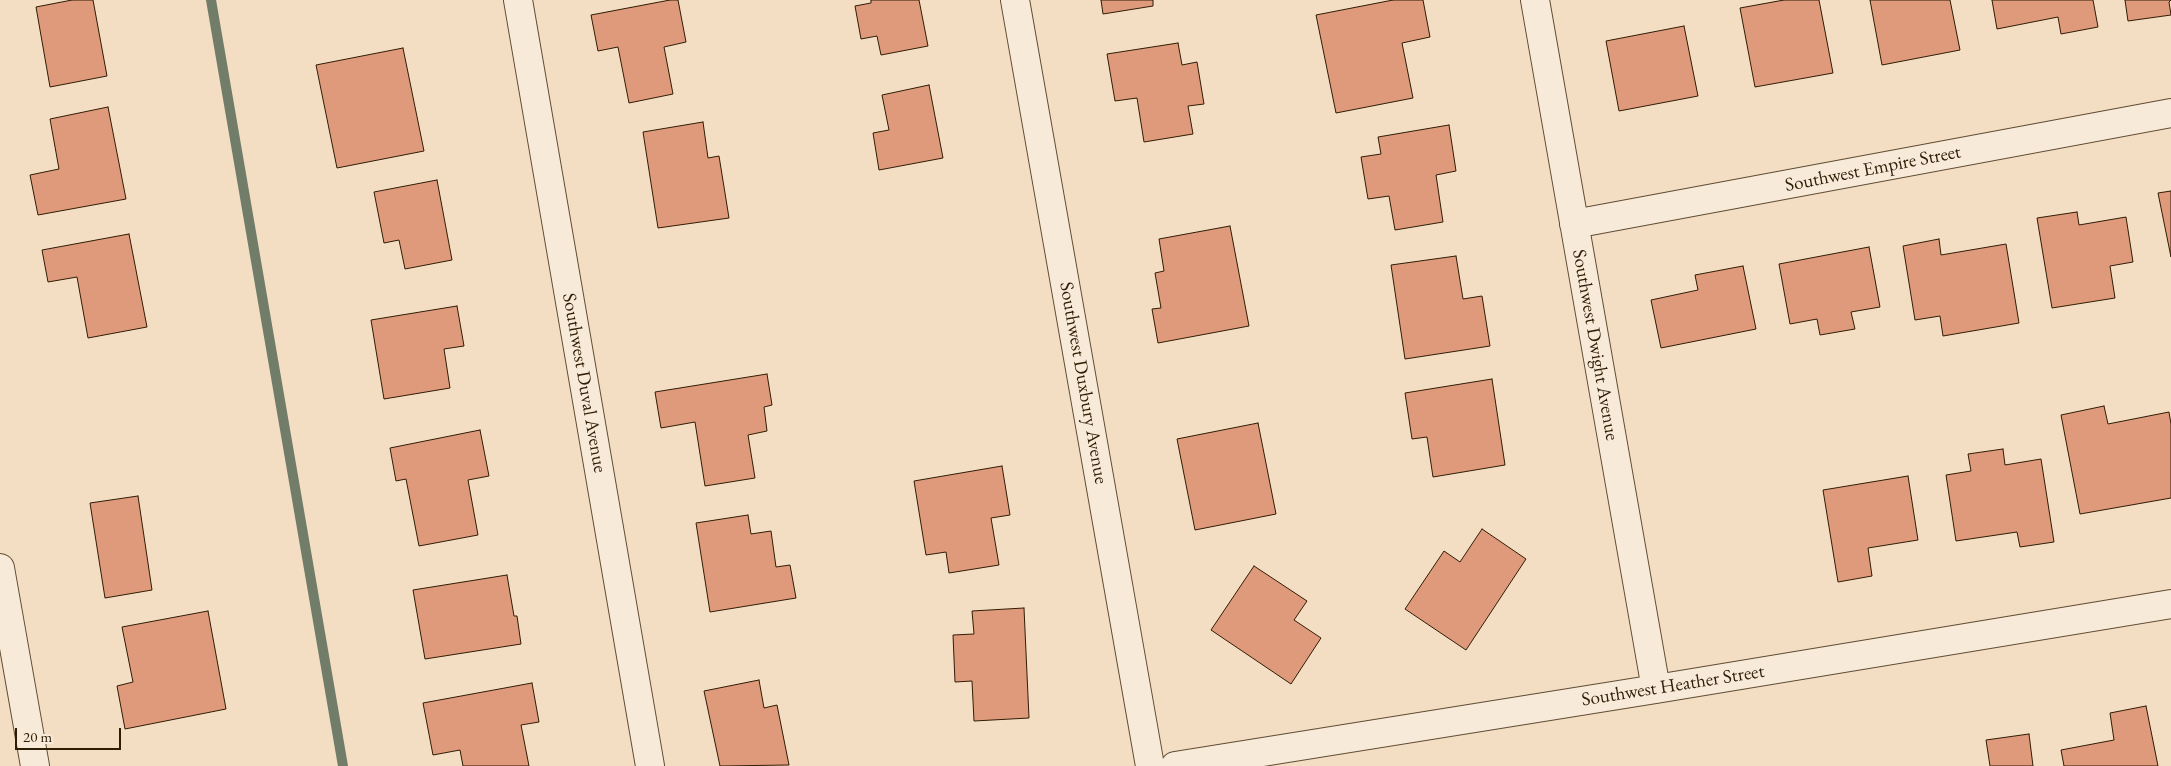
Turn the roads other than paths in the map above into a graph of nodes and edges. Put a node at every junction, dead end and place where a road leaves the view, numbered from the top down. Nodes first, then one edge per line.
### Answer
1 (518, 0) edge
2 (1015, 0) edge
3 (1535, 0) edge
4 (2171, 114) edge
5 (1574, 224) junction
6 (0, 568) edge
7 (2171, 604) edge
8 (1656, 689) junction
9 (35, 766) edge
10 (650, 766) edge
11 (1150, 766) edge
12 (1175, 766) edge

1 - 10 street, Southwest Duval Avenue
2 - 11 street, Southwest Duxbury Avenue
3 - 5 street, Southwest Dwight Avenue
4 - 5 street, Southwest Empire Street
5 - 8 street, Southwest Dwight Avenue
6 - 9 street
7 - 8 street, Southwest Heather Street
8 - 12 street, Southwest Heather Street

